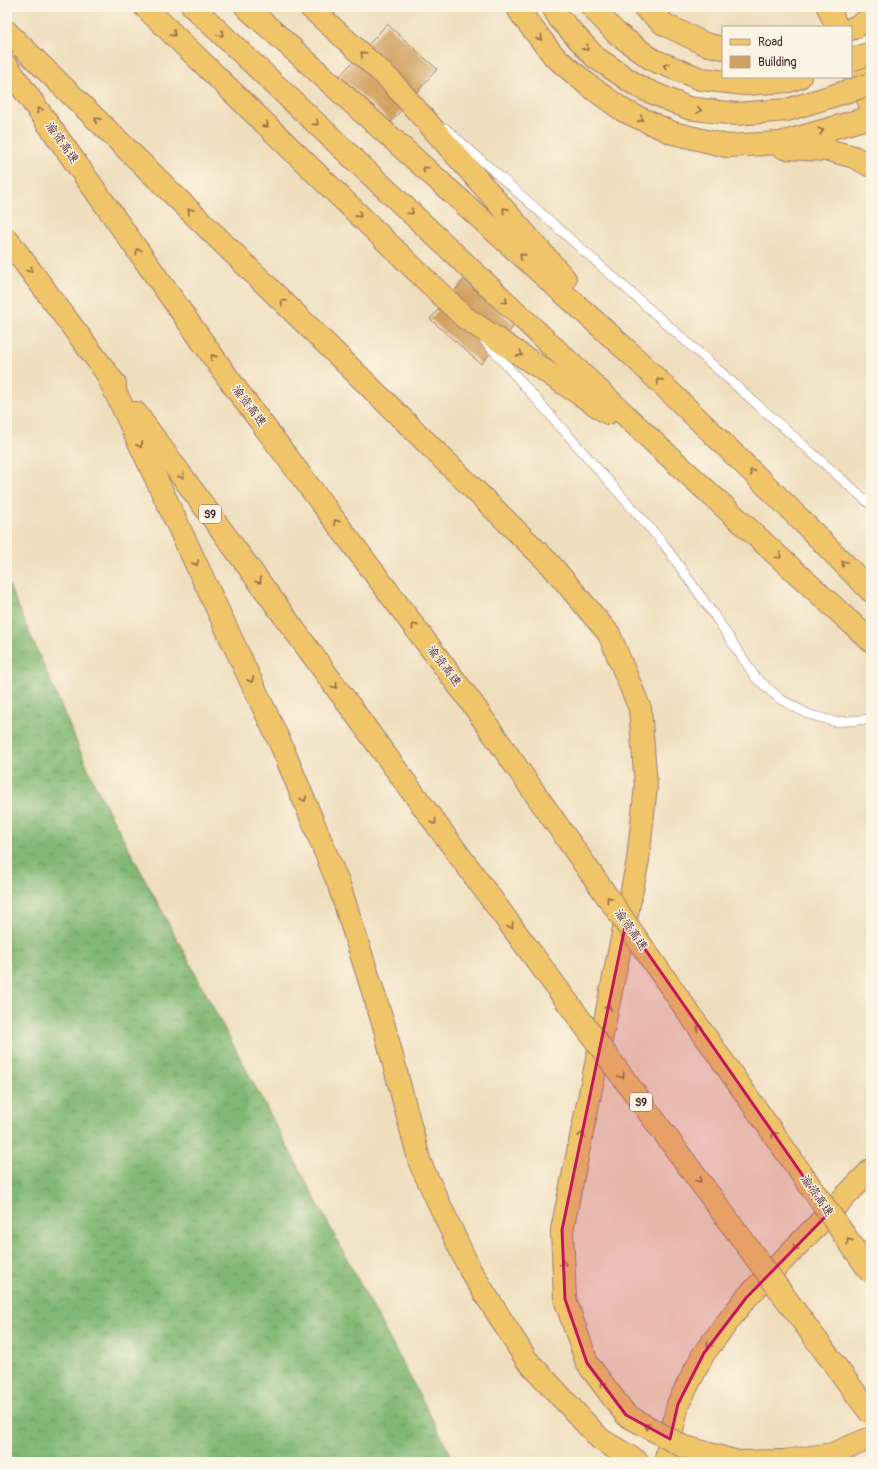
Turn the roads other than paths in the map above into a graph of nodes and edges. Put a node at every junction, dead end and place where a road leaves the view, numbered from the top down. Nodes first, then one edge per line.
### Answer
1 (145, 7) edge
2 (193, 7) edge
3 (246, 7) edge
4 (310, 7) edge
5 (517, 7) edge
6 (553, 7) edge
7 (592, 7) edge
8 (644, 7) edge
9 (828, 7) edge
10 (837, 26) edge
11 (7, 32) edge
12 (722, 48) edge
13 (871, 53) edge
14 (852, 59) edge
15 (852, 61) edge
16 (7, 66) edge
17 (797, 78) edge
18 (392, 80) junction
19 (871, 84) edge
20 (871, 106) edge
21 (871, 117) edge
22 (727, 146) junction
23 (871, 166) edge
24 (7, 239) edge
25 (464, 317) junction
26 (632, 355) junction
27 (106, 372) junction
28 (660, 448) junction
29 (871, 505) edge
30 (871, 591) edge
31 (871, 641) edge
32 (871, 719) edge
33 (871, 1170) edge
34 (871, 1273) edge
35 (871, 1414) edge
36 (871, 1438) edge
37 (638, 1462) edge
38 (665, 1462) edge

1 -> 25 main road
2 -> 28 main road
26 -> 3 main road
18 -> 4 main road
5 -> 22 main road
6 -> 19 main road, bridge
17 -> 7 main road
8 - 12 main road
9 - 10 main road
36 -> 11 main road, bridge
13 - 14 main road, bridge
15 - 20 main road
34 -> 16 main road, 渝资高速, bridge
26 -> 18 main road
18 - 29 lane
22 -> 21 main road
22 - 23 main road
24 -> 27 main road, S9
25 -> 28 main road
25 - 32 lane
30 -> 26 main road
27 -> 35 main road, S9, bridge
27 -> 37 main road
28 -> 31 main road
33 -> 38 main road

